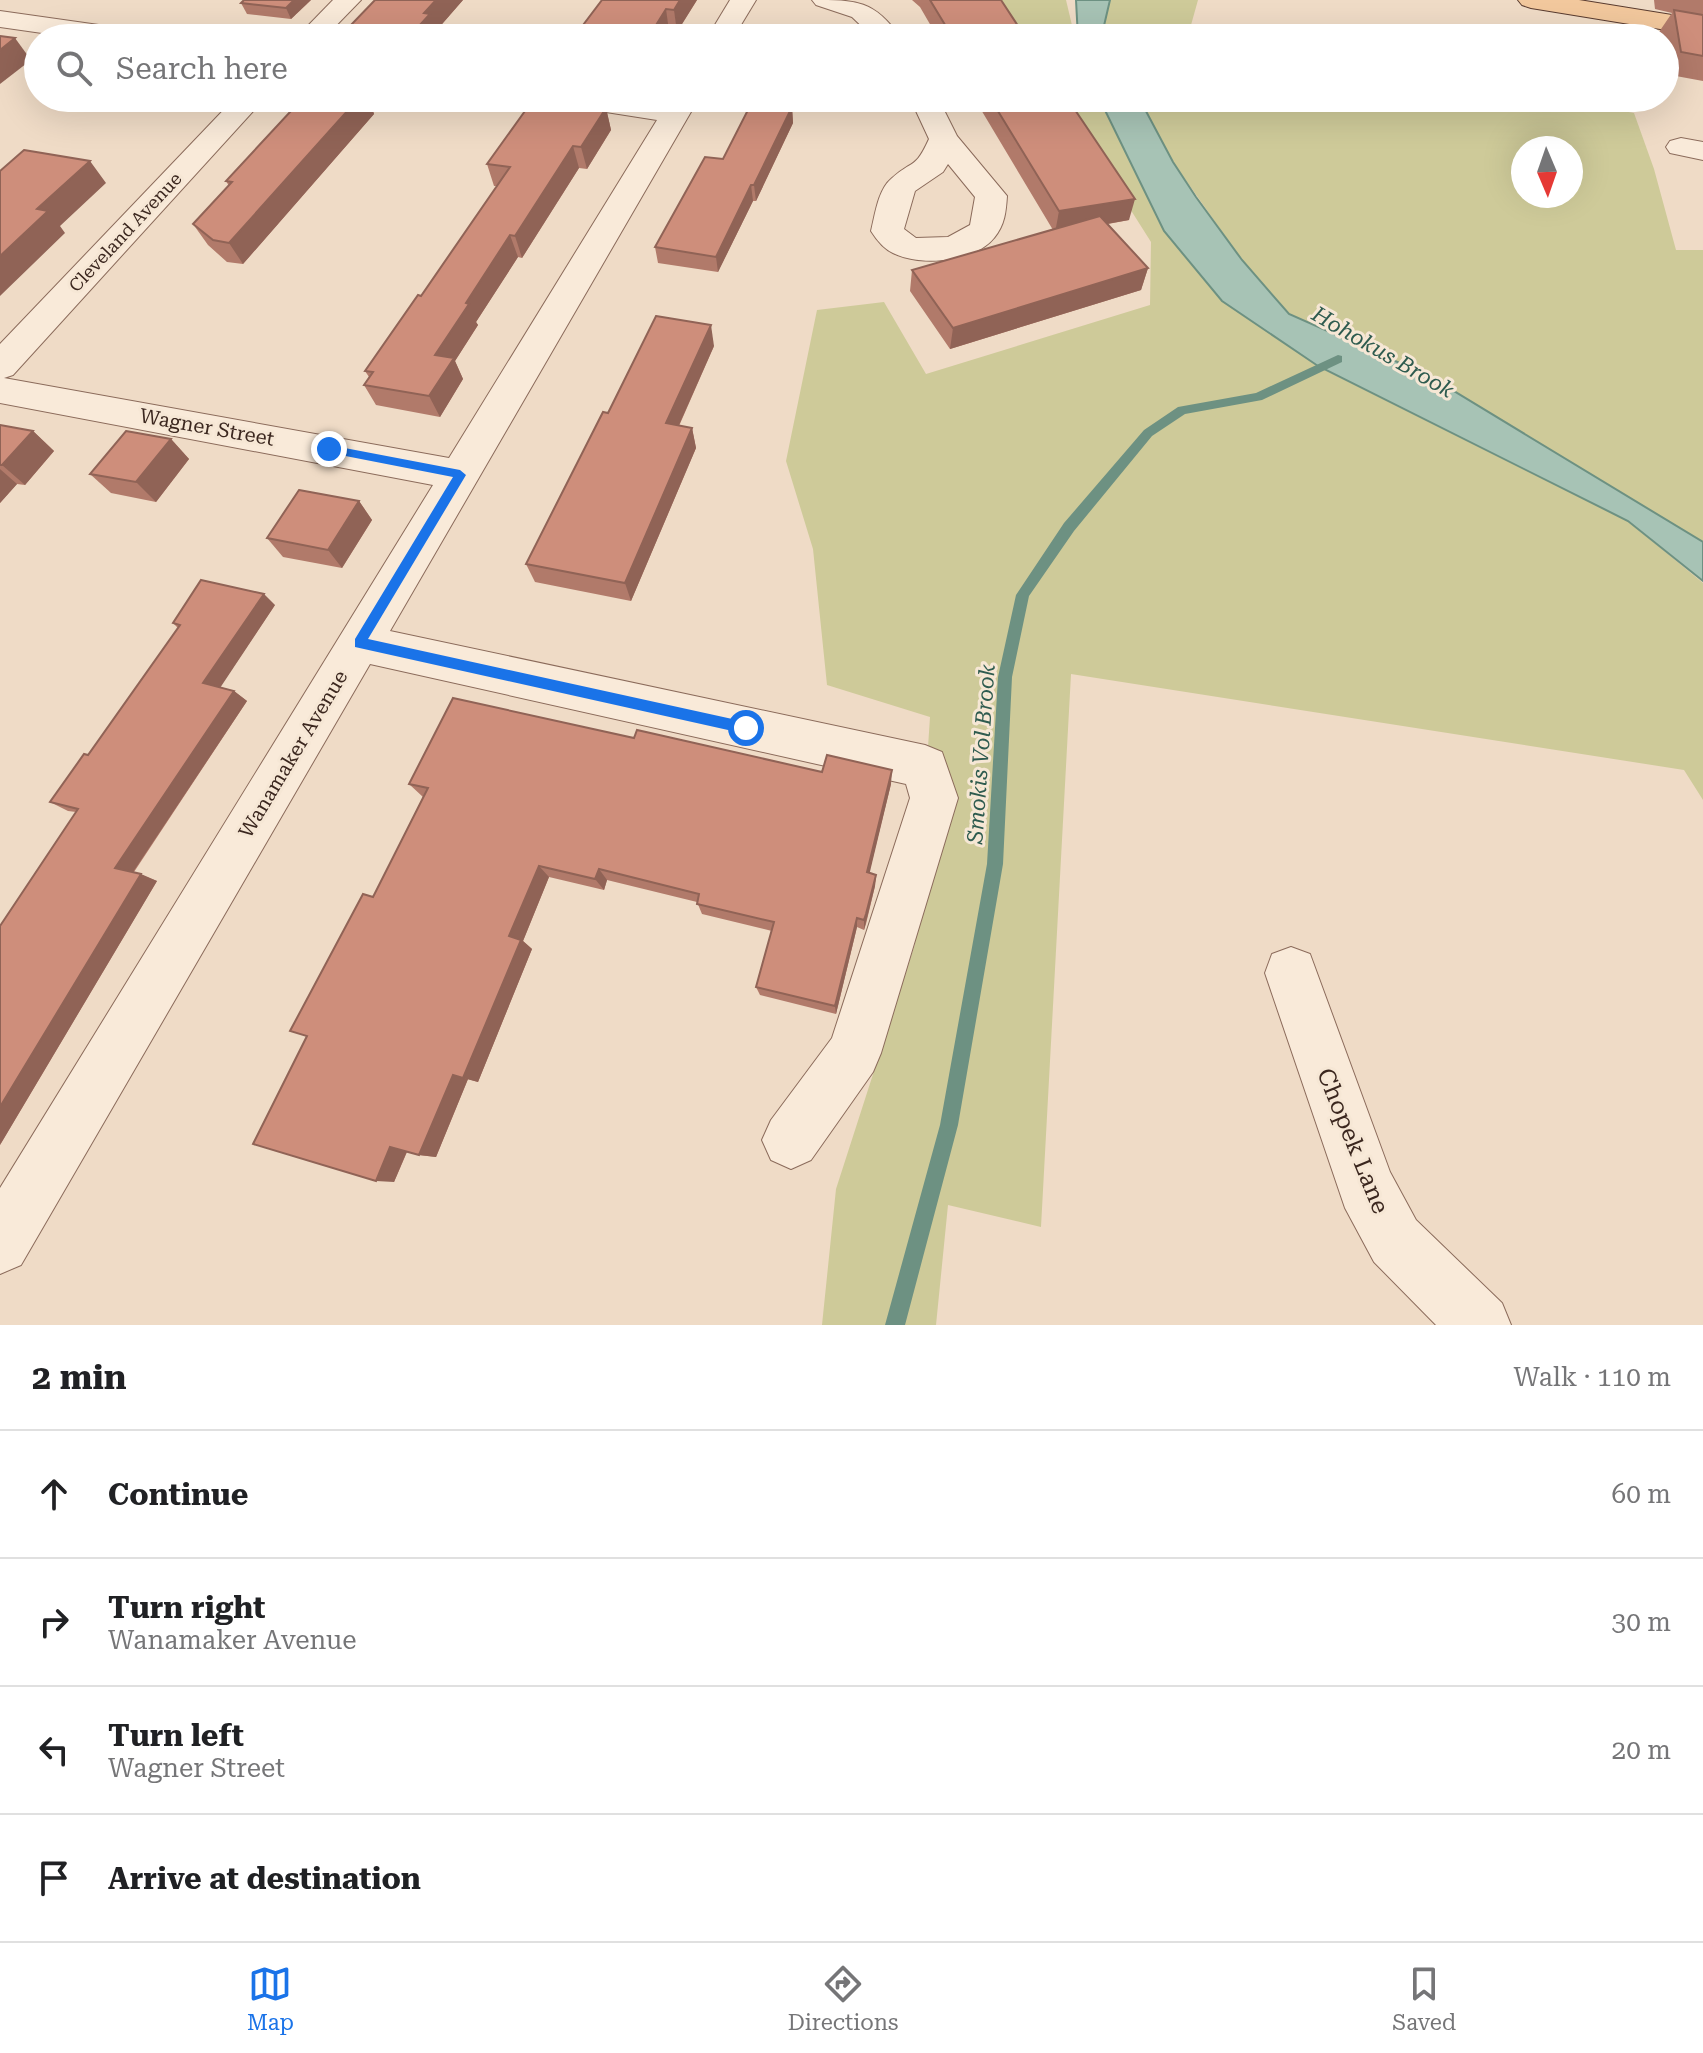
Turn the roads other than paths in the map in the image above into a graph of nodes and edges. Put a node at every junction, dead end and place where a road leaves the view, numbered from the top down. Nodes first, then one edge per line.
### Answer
1 (348, 0) edge
2 (743, 0) edge
3 (825, 0) edge
4 (1546, 1) edge
5 (0, 19) edge
6 (35, 24) edge
7 (323, 24) edge
8 (728, 24) edge
9 (876, 24) edge
10 (1703, 28) edge
11 (238, 112) edge
12 (676, 112) edge
13 (931, 112) edge
14 (944, 139) dead end
15 (0, 366) edge
16 (0, 390) edge
17 (460, 475) junction
18 (359, 643) junction
19 (1291, 973) dead end
20 (791, 1140) dead end
21 (0, 1244) edge
22 (1480, 1325) edge

1 - 7 street
2 - 8 street
3 - 9 street
4 - 10 main road
5 - 6 street
11 - 15 street, Cleveland Avenue
12 - 17 street, Wanamaker Avenue
13 - 14 street
16 - 17 street, Wagner Street
17 - 18 street, Wanamaker Avenue
18 - 20 street
18 - 21 street, Wanamaker Avenue
19 - 22 street, Chopek Lane

